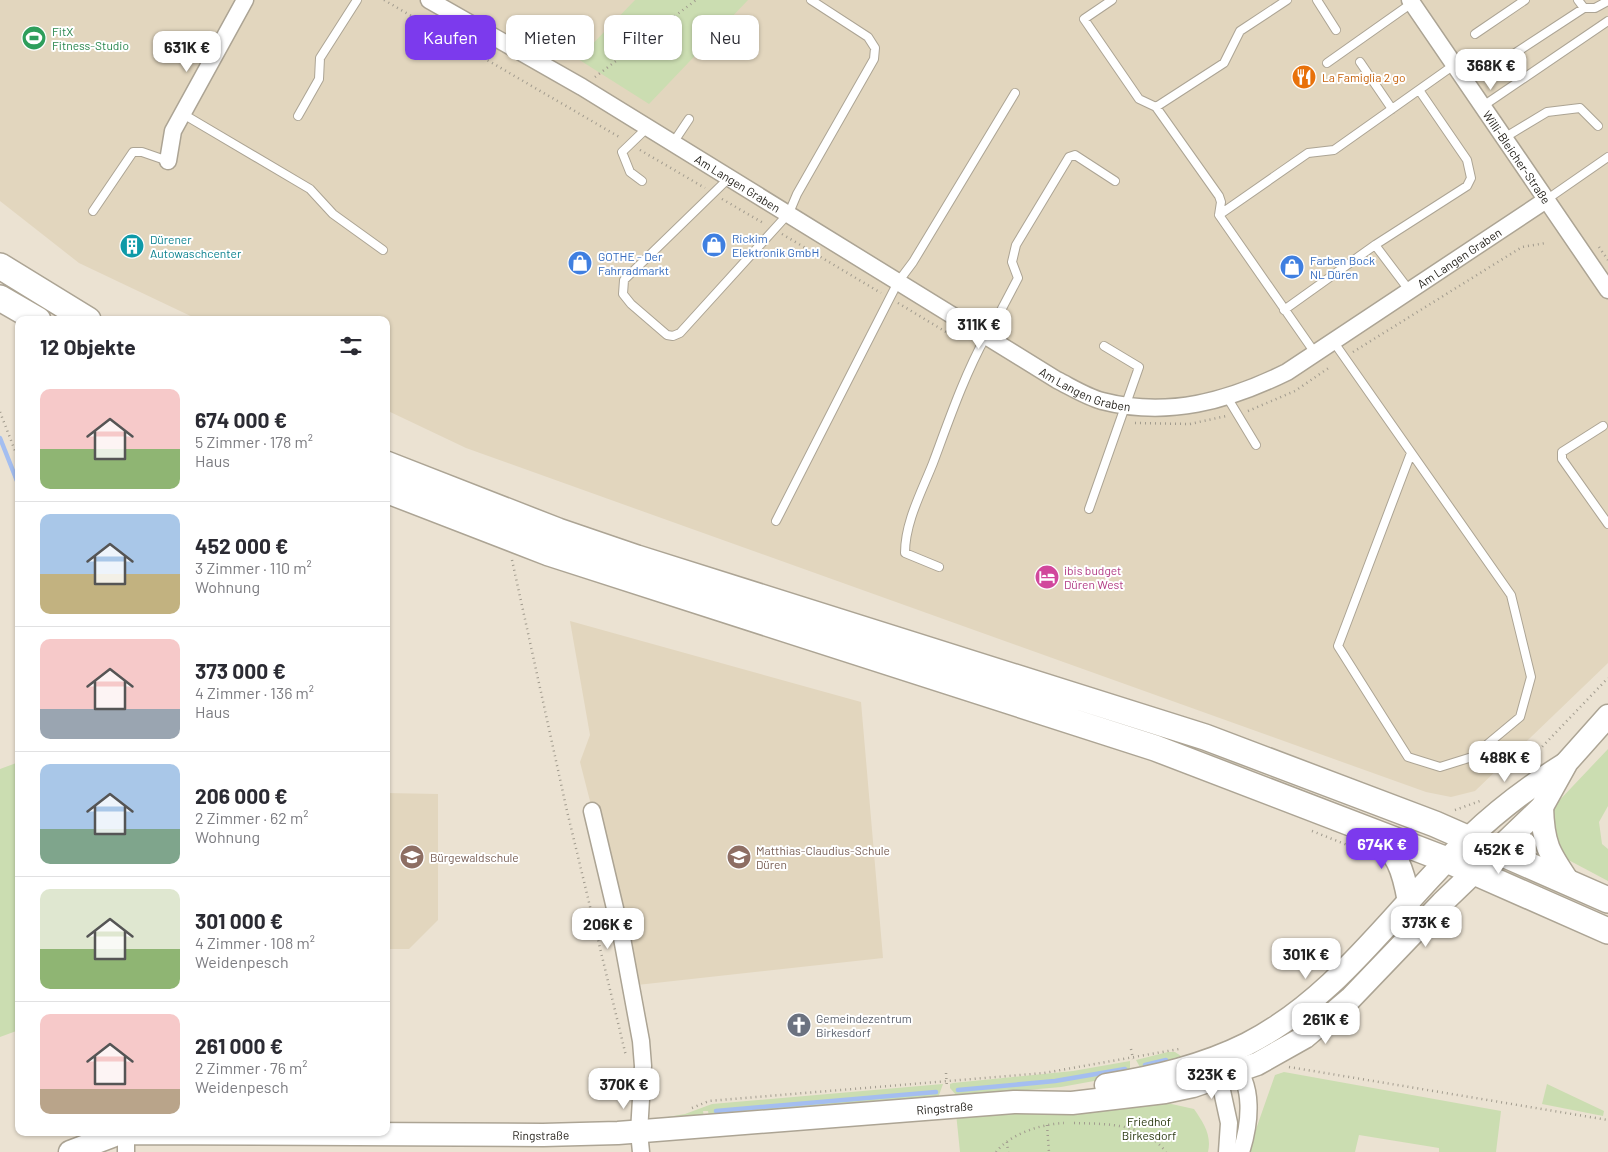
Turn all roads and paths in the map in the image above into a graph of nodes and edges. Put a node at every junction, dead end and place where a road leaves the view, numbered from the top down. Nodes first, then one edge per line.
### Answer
1 (245, 0) edge
2 (357, 0) edge
3 (429, 0) edge
4 (696, 0) edge
5 (810, 0) edge
6 (1112, 0) edge
7 (1287, 0) edge
8 (1317, 0) edge
9 (1525, 0) edge
10 (1578, 0) edge
11 (1411, 1) edge
12 (1608, 1) edge
13 (1584, 8) junction
14 (1608, 21) edge
15 (1336, 30) dead end
16 (1475, 34) dead end
17 (1506, 59) dead end
18 (1360, 62) dead end
19 (1327, 63) dead end
20 (1454, 65) junction
21 (582, 88) junction
22 (1419, 90) junction
23 (1015, 93) dead end
24 (1483, 106) junction
25 (1156, 107) junction
26 (1392, 109) junction
27 (183, 114) junction
28 (298, 116) dead end
29 (689, 119) dead end
30 (1598, 126) dead end
31 (648, 127) junction
32 (1504, 138) junction
33 (673, 143) junction
34 (1608, 157) edge
35 (168, 161) joint
36 (730, 177) junction
37 (642, 181) dead end
38 (1115, 181) dead end
39 (1546, 200) junction
40 (93, 211) dead end
41 (789, 213) junction
42 (1219, 215) junction
43 (1546, 243) dead end
44 (1375, 245) junction
45 (383, 250) dead end
46 (0, 266) edge
47 (898, 282) junction
48 (1409, 290) junction
49 (1608, 290) edge
50 (0, 298) edge
51 (1284, 310) junction
52 (31, 316) edge
53 (81, 316) edge
54 (986, 336) junction
55 (1333, 341) junction
56 (1104, 346) dead end
57 (1315, 353) junction
58 (1352, 353) dead end
59 (1227, 397) junction
60 (1124, 404) junction
61 (0, 412) edge
62 (1603, 426) dead end
63 (1256, 445) dead end
64 (15, 451) edge
65 (1411, 453) junction
66 (390, 466) edge
67 (390, 492) edge
68 (1089, 509) dead end
69 (776, 521) dead end
70 (1608, 524) edge
71 (512, 557) dead end
72 (939, 567) dead end
73 (1608, 678) edge
74 (1608, 716) edge
75 (1567, 762) junction
76 (1517, 772) dead end
77 (1487, 796) dead end
78 (1542, 807) junction
79 (592, 811) dead end
80 (1436, 824) junction
81 (1370, 830) junction
82 (1468, 838) junction
83 (1497, 851) junction
84 (1447, 860) junction
85 (1475, 872) junction
86 (1570, 884) junction
87 (1608, 900) edge
88 (1409, 902) junction
89 (1608, 931) edge
90 (1186, 1049) dead end
91 (1223, 1055) junction
92 (1275, 1056) junction
93 (629, 1064) dead end
94 (1230, 1074) junction
95 (1014, 1102) junction
96 (686, 1112) dead end
97 (1608, 1120) edge
98 (1047, 1125) junction
99 (390, 1134) edge
100 (112, 1136) edge
101 (126, 1136) edge
102 (640, 1142) edge
103 (1007, 1142) junction
104 (70, 1152) edge
105 (126, 1152) edge
106 (996, 1152) edge
107 (1008, 1152) edge
108 (1049, 1152) edge
109 (1166, 1152) edge
110 (1227, 1152) edge
111 (1241, 1152) edge

1 - 27 street
2 - 28 lane
3 - 21 street, Am Langen Graben
4 - 21 path
5 - 41 lane
6 - 25 lane
7 - 25 lane
8 - 15 lane
9 - 16 lane
10 - 13 lane
11 - 19 lane
11 - 20 street, Willi-Bleicher-Straße
12 - 13 lane
13 - 17 lane
14 - 24 lane
18 - 26 lane
20 - 22 lane
20 - 24 street, Willi-Bleicher-Straße
21 - 31 street, Am Langen Graben
22 - 26 lane
22 - 44 lane
23 - 47 lane
24 - 32 street, Willi-Bleicher-Straße
25 - 42 lane
26 - 42 lane
27 - 35 street
27 - 45 lane
29 - 33 lane
30 - 32 lane
31 - 33 street, Am Langen Graben
31 - 37 lane
32 - 39 street, Willi-Bleicher-Straße
33 - 36 street, Am Langen Graben
34 - 39 lane
35 - 40 lane
36 - 41 street, Am Langen Graben
36 - 41 lane
38 - 54 lane
39 - 48 street, Am Langen Graben
39 - 49 street, Willi-Bleicher-Straße
41 - 47 street, Am Langen Graben
42 - 51 lane
43 - 58 path
44 - 48 lane
44 - 51 lane
46 - 53 main road
47 - 54 street, Am Langen Graben
47 - 69 lane
48 - 55 street, Am Langen Graben
50 - 52 main road
51 - 57 lane
54 - 60 street, Am Langen Graben
54 - 72 lane
55 - 57 street, Am Langen Graben
55 - 65 lane
56 - 60 lane
57 - 59 street, Am Langen Graben
59 - 60 street, Am Langen Graben
59 - 63 lane
60 - 68 lane
61 - 64 path
62 - 70 lane
65 - 65 lane
66 - 80 main road
67 - 81 main road
71 - 93 path
73 - 76 path
74 - 75 main road
75 - 78 main road, Ringstraße
75 - 82 main road, Ringstraße
77 - 80 path
78 - 83 main road, Ringstraße
78 - 86 main road
79 - 102 street
80 - 82 main road
81 - 84 main road
81 - 88 main road
82 - 83 main road
82 - 84 main road, Ringstraße
83 - 85 main road, Ringstraße
83 - 86 main road
84 - 85 main road
84 - 88 main road, Ringstraße
85 - 89 main road
85 - 92 main road, Ringstraße
86 - 87 main road
88 - 91 main road, Ringstraße
90 - 96 path
91 - 94 street
91 - 95 main road, Ringstraße
92 - 94 main road, Ringstraße
92 - 97 path
94 - 95 main road, Ringstraße
94 - 110 street
94 - 111 street
95 - 102 main road, Ringstraße
98 - 103 path
98 - 108 path
98 - 109 path
99 - 102 main road, Ringstraße
100 - 104 main road, Ringstraße
101 - 105 street
103 - 106 path
103 - 107 path

